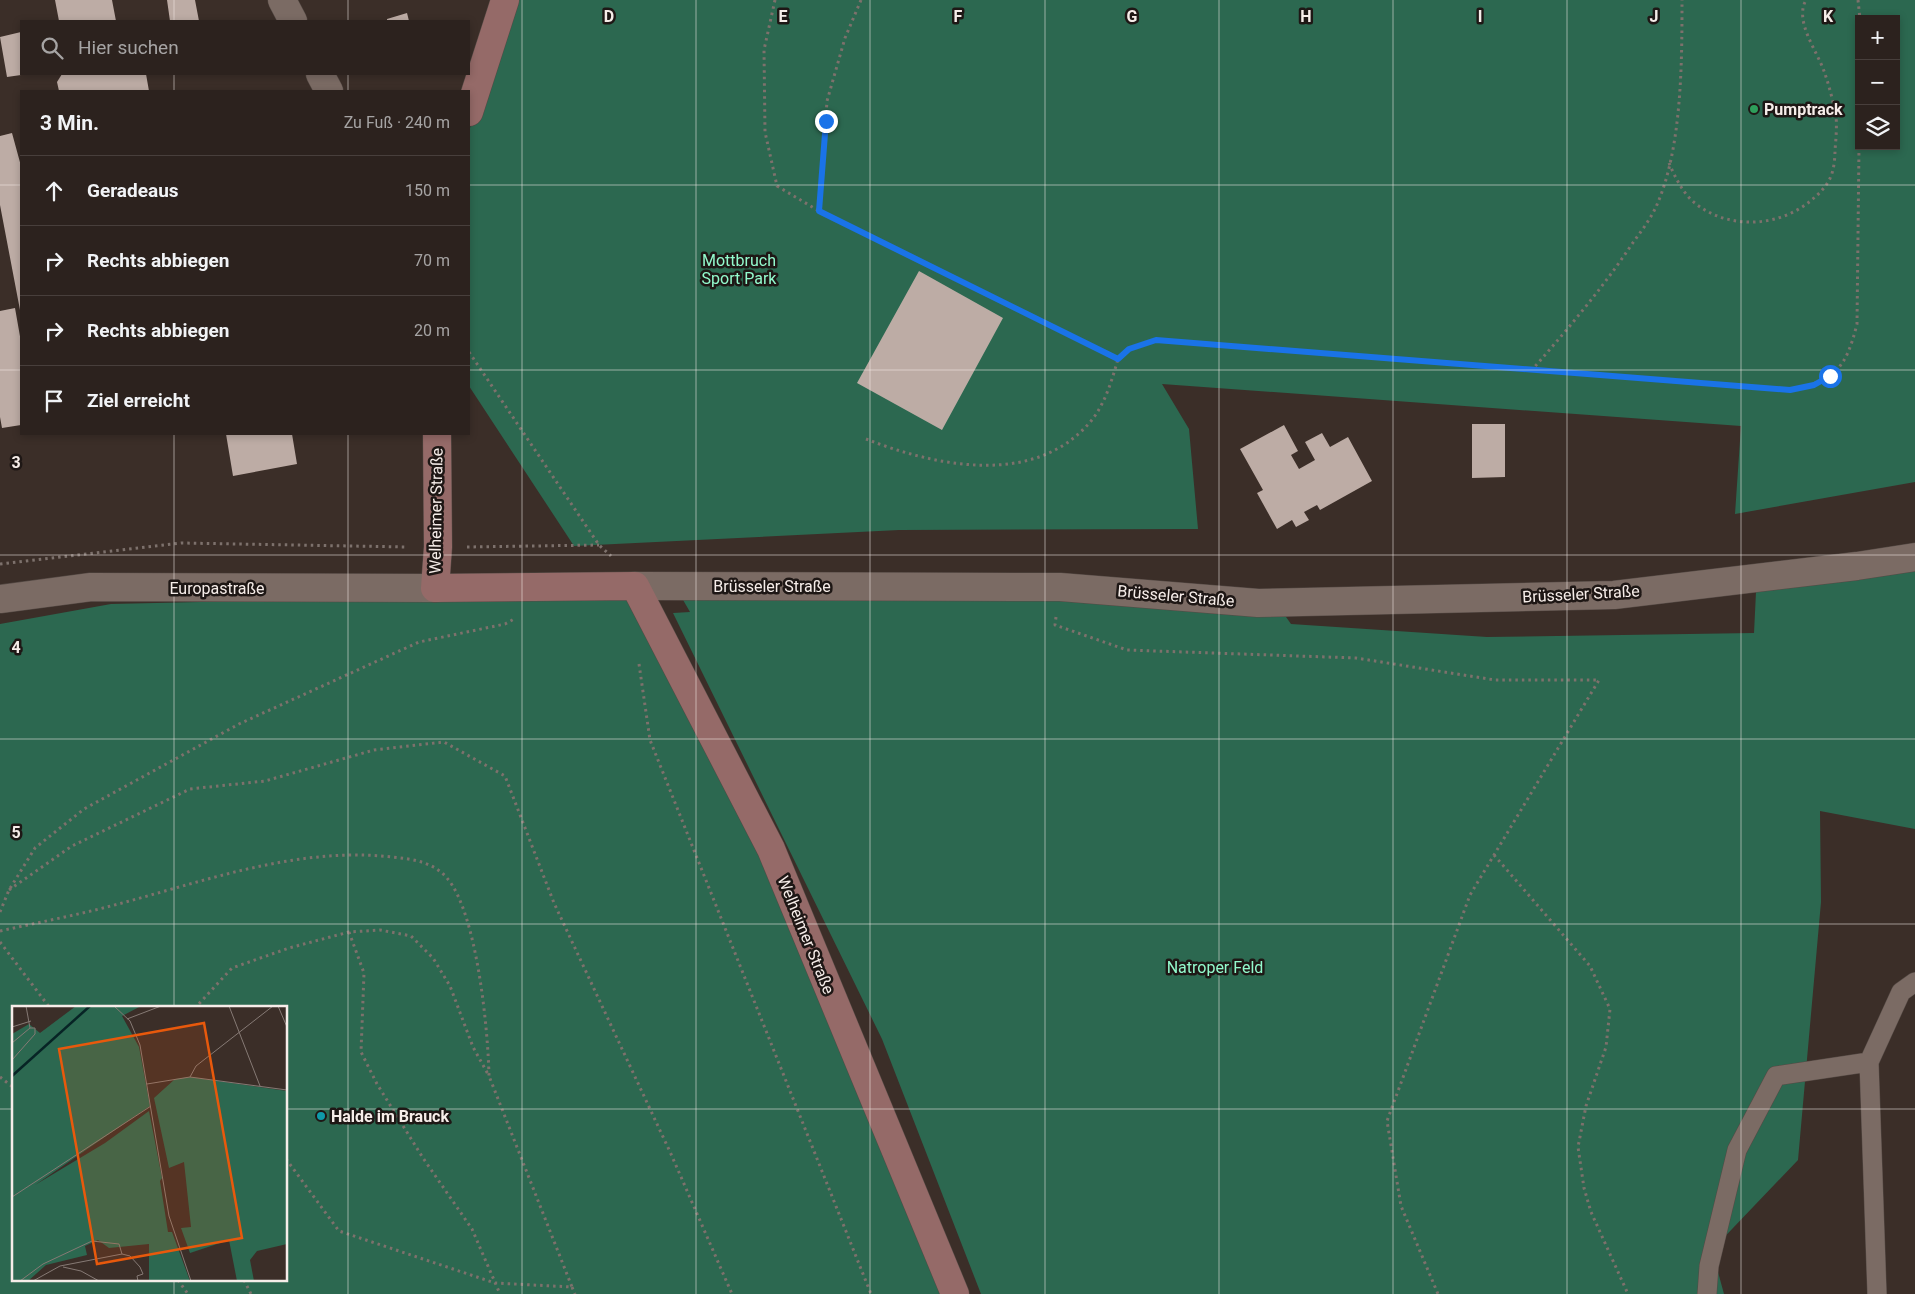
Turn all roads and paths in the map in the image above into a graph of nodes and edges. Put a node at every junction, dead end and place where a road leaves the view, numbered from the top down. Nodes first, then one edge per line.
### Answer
1 (282, 0) edge
2 (505, 0) edge
3 (775, 0) edge
4 (861, 0) edge
5 (1682, 0) edge
6 (1806, 0) edge
7 (1858, 0) edge
8 (1860, 15) edge
9 (292, 20) edge
10 (321, 75) edge
11 (328, 90) edge
12 (470, 109) edge
13 (1859, 150) edge
14 (1670, 162) junction
15 (819, 211) junction
16 (470, 353) edge
17 (1118, 359) junction
18 (1531, 371) junction
19 (437, 435) edge
20 (866, 440) dead end
21 (599, 545) junction
22 (438, 547) junction
23 (1915, 557) edge
24 (0, 564) edge
25 (635, 586) junction
26 (1060, 587) junction
27 (435, 588) junction
28 (0, 599) edge
29 (521, 616) dead end
30 (638, 656) dead end
31 (1494, 855) junction
32 (8, 890) junction
33 (0, 912) edge
34 (0, 931) edge
35 (349, 932) junction
36 (0, 942) edge
37 (1915, 982) edge
38 (48, 1006) edge
39 (197, 1006) edge
40 (1869, 1062) junction
41 (0, 1076) edge
42 (489, 1076) junction
43 (12, 1086) edge
44 (288, 1162) edge
45 (179, 1282) edge
46 (245, 1282) edge
47 (495, 1282) junction
48 (572, 1287) junction
49 (188, 1294) edge
50 (251, 1294) edge
51 (500, 1294) edge
52 (576, 1294) edge
53 (732, 1294) edge
54 (870, 1294) edge
55 (954, 1294) edge
56 (1438, 1294) edge
57 (1628, 1294) edge
58 (1707, 1294) edge
59 (1877, 1294) edge

1 - 9 street
2 - 12 street
3 - 15 path
4 - 15 path
5 - 14 path
6 - 14 path
7 - 8 path
10 - 11 street
13 - 18 path
14 - 18 path
15 - 17 path
16 - 21 path
17 - 18 path
17 - 20 path
19 - 22 street, Welheimer Straße
21 - 22 path
21 - 25 path
22 - 24 path
22 - 27 street, Welheimer Straße
23 - 26 street, Brüsseler Straße
25 - 26 street, Brüsseler Straße
25 - 27 street, Brüsseler Straße
25 - 55 street, Welheimer Straße
26 - 31 path
27 - 28 street, Europastraße
29 - 32 path
30 - 54 path
31 - 56 path
31 - 57 path
32 - 33 path
32 - 53 path
34 - 42 path
35 - 39 path
35 - 42 path
35 - 47 path
36 - 38 path
37 - 40 lane
40 - 58 lane
40 - 59 lane
41 - 43 path
42 - 48 path
44 - 47 path
45 - 49 path
46 - 50 path
47 - 48 path
47 - 51 path
48 - 52 path

